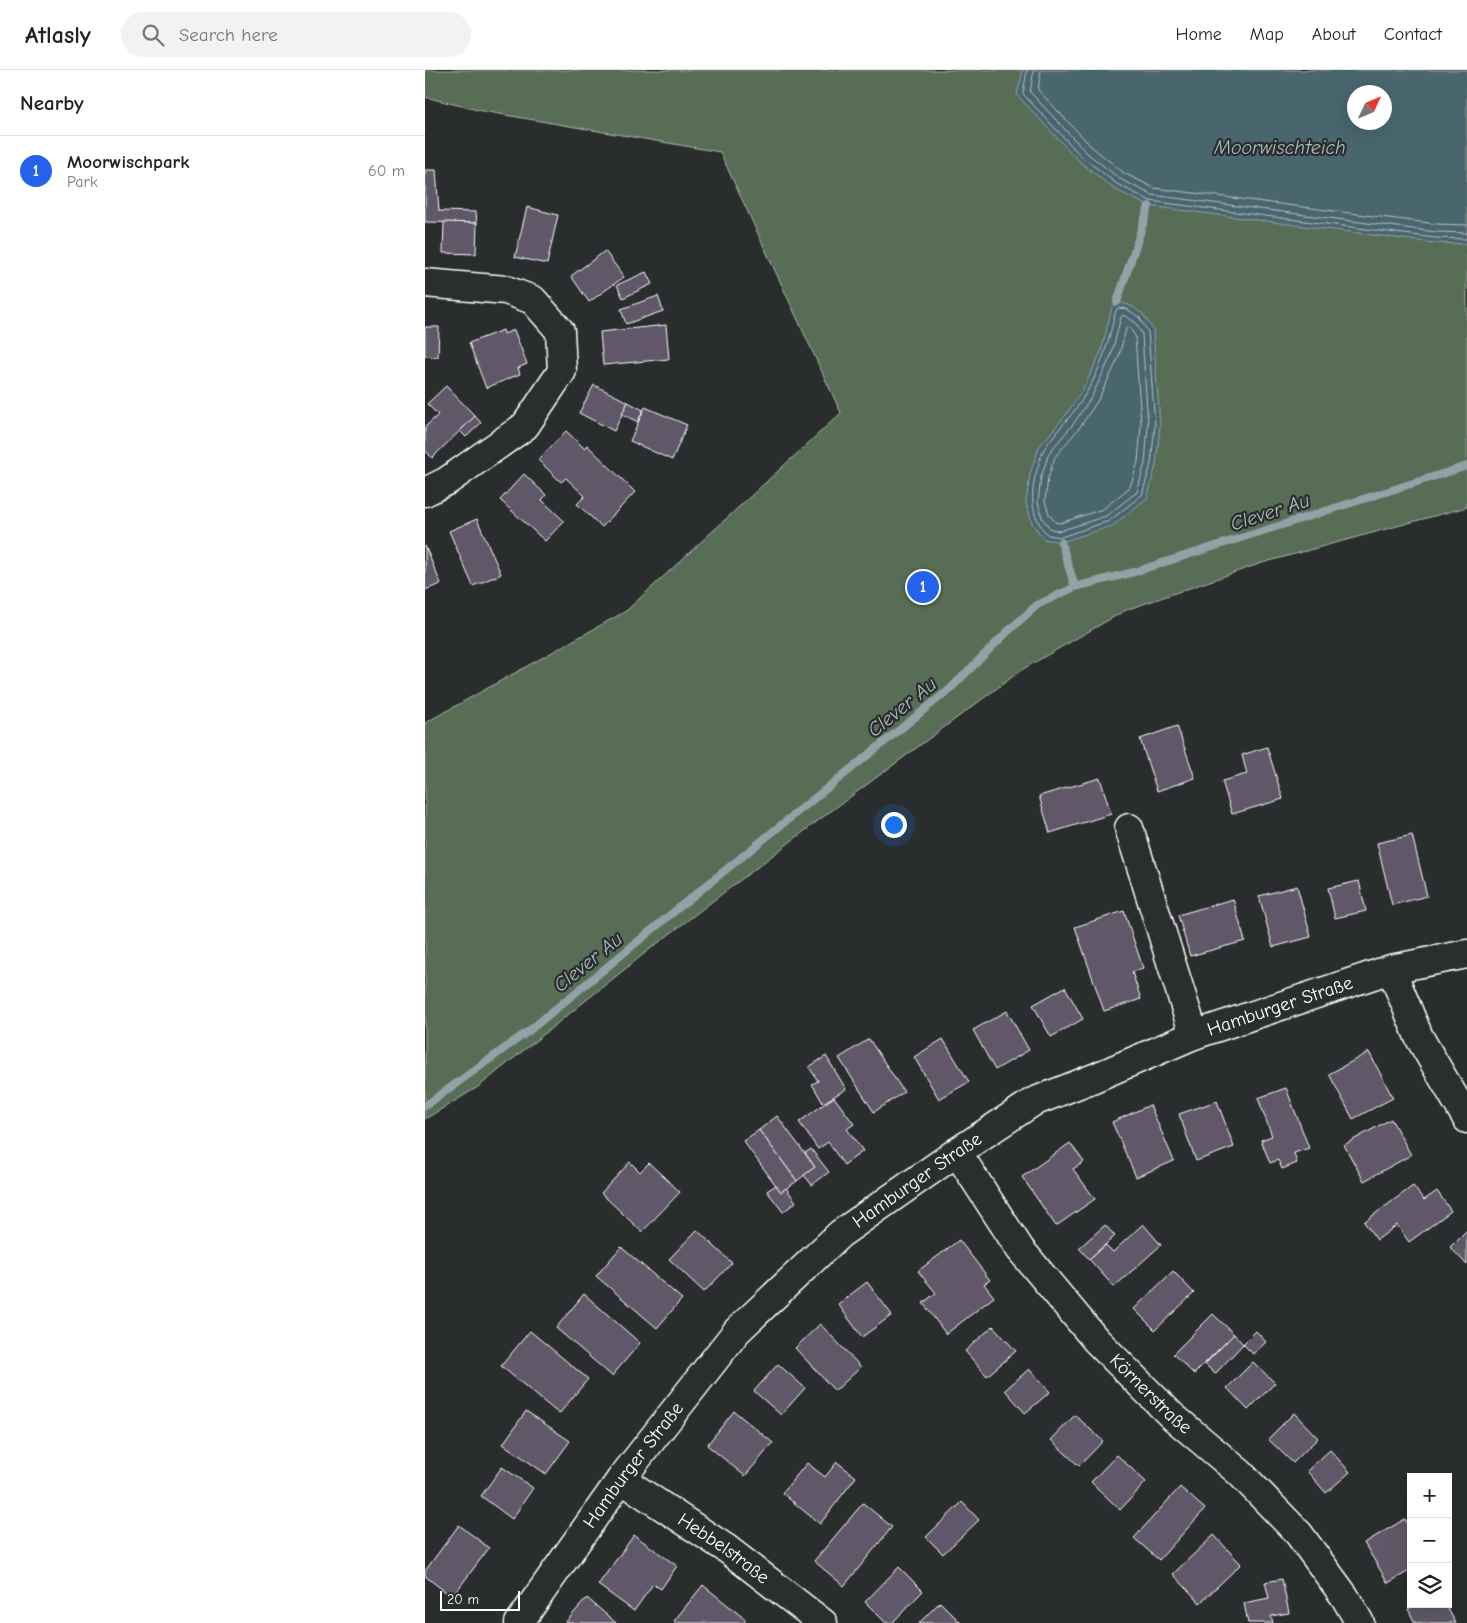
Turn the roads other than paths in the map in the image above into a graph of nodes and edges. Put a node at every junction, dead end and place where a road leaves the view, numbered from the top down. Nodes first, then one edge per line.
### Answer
1 (425, 283) edge
2 (425, 492) edge
3 (1129, 828) dead end
4 (1467, 954) edge
5 (1391, 970) junction
6 (1194, 1035) junction
7 (1467, 1119) edge
8 (957, 1152) junction
9 (621, 1479) junction
10 (519, 1623) edge
11 (823, 1623) edge
12 (1360, 1623) edge

1 - 2 street
3 - 6 street
4 - 5 street, Hamburger Straße
5 - 6 street, Hamburger Straße
5 - 7 street
6 - 8 street, Hamburger Straße
8 - 9 street, Hamburger Straße
8 - 12 street, Körnerstraße
9 - 10 street, Hamburger Straße
9 - 11 street, Hebbelstraße

